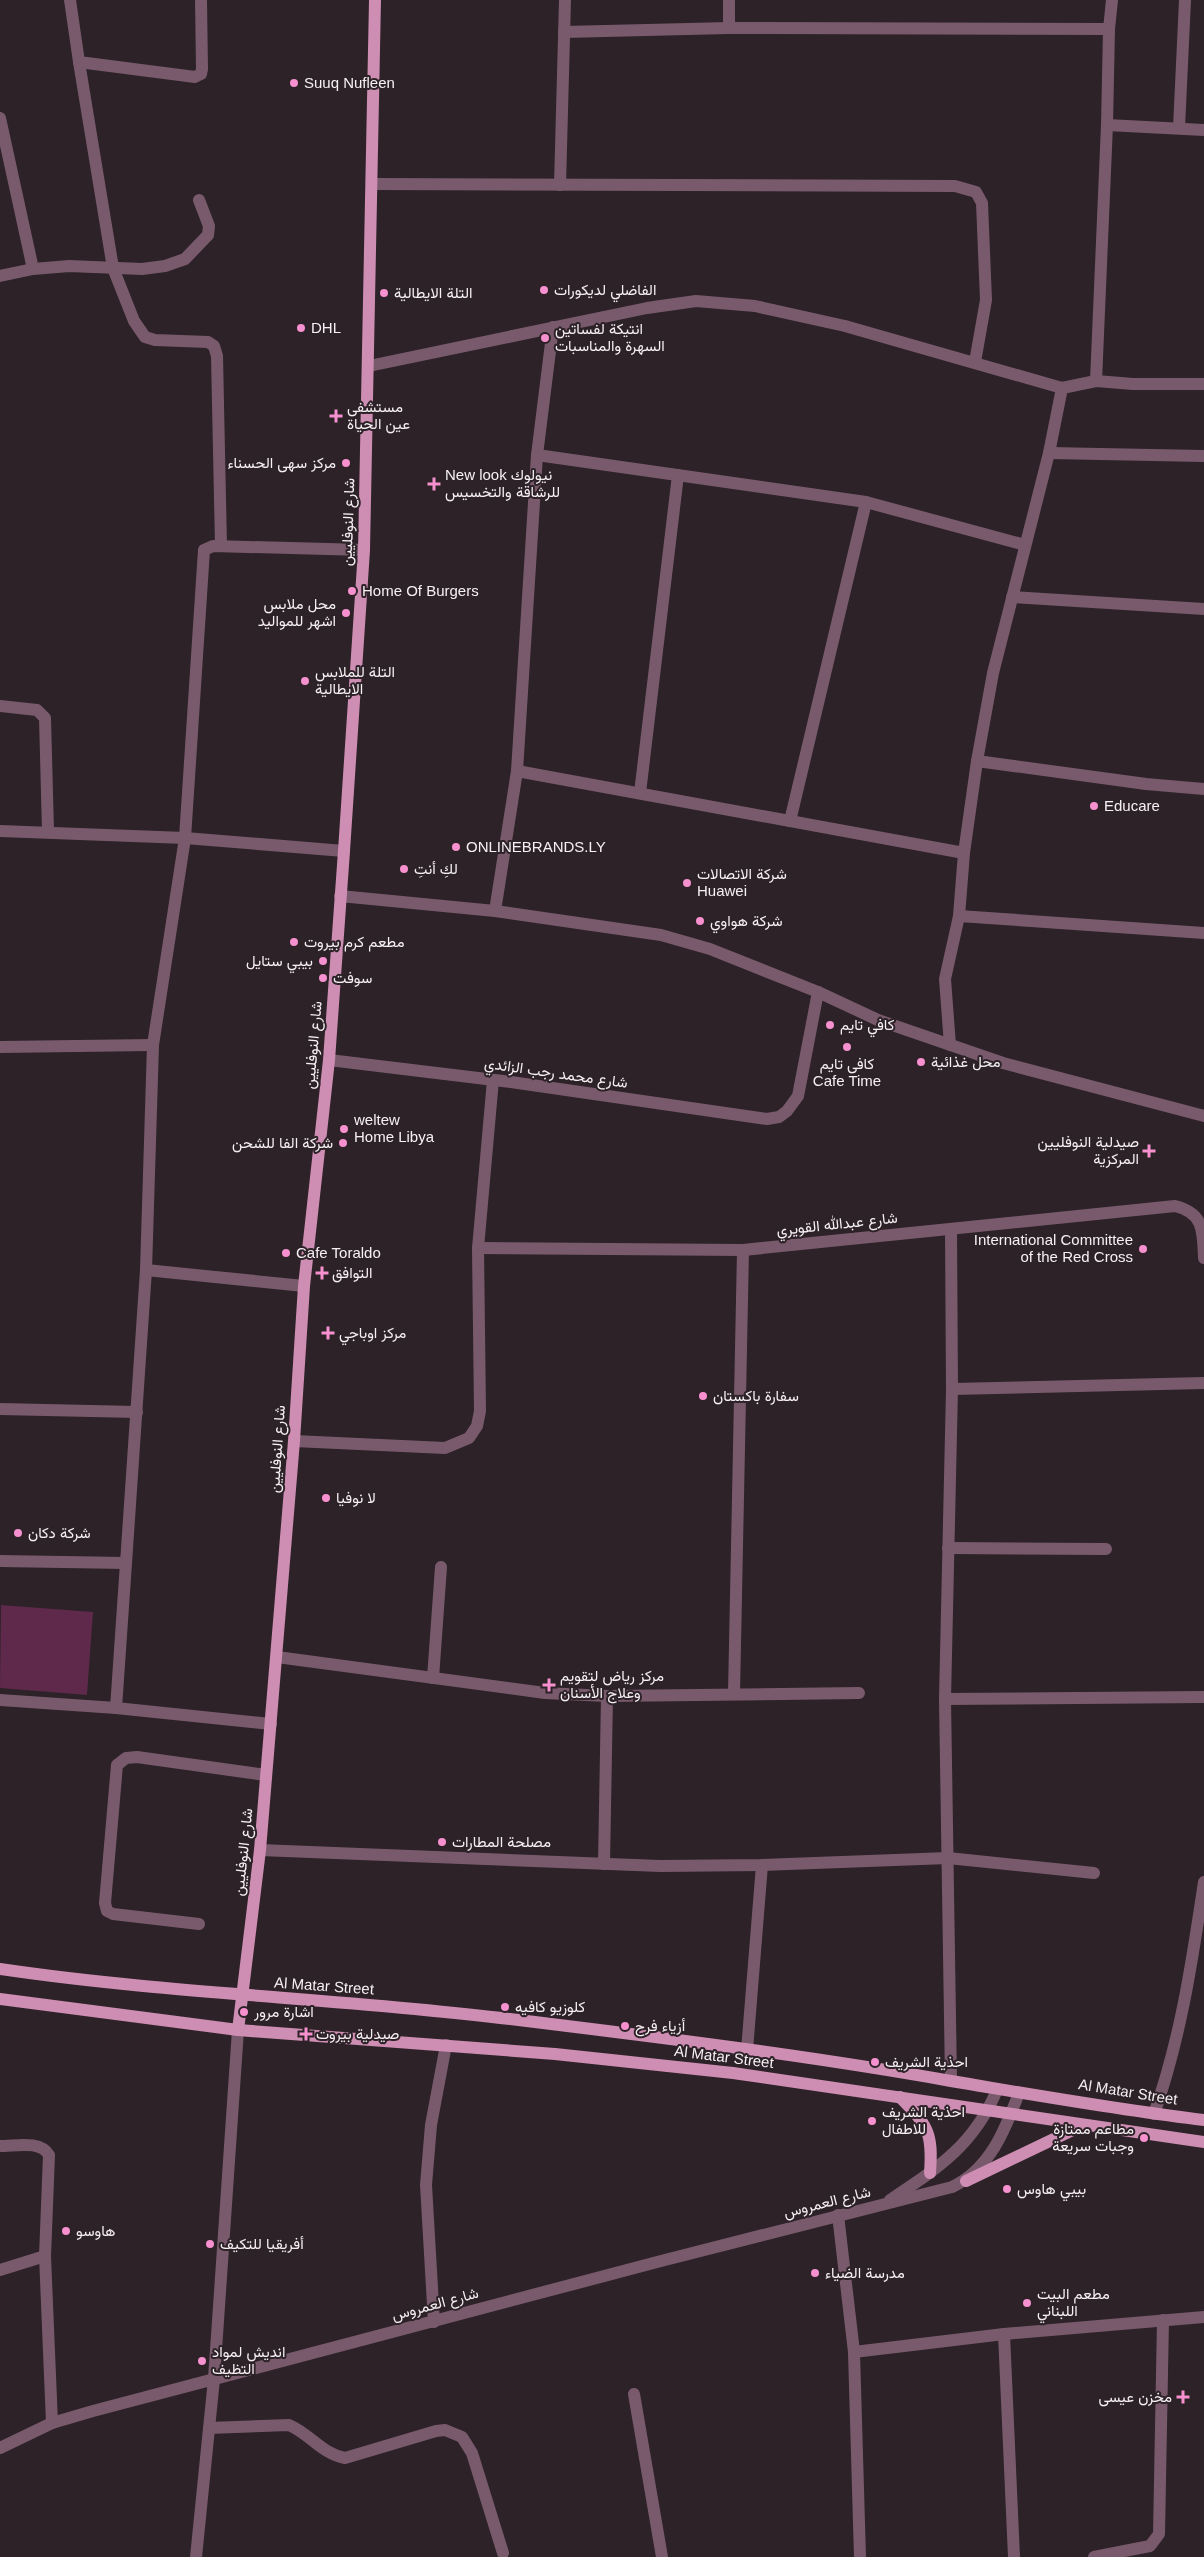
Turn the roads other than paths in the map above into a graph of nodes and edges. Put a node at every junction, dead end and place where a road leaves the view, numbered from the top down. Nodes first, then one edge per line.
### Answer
1 (70, 0) edge
2 (201, 0) edge
3 (375, 0) edge
4 (565, 0) edge
5 (729, 0) edge
6 (1112, 0) edge
7 (1184, 0) edge
8 (729, 28) junction
9 (1109, 29) junction
10 (564, 32) junction
11 (79, 62) junction
12 (0, 118) edge
13 (1107, 125) junction
14 (1179, 128) junction
15 (1204, 130) edge
16 (372, 184) junction
17 (560, 185) junction
18 (199, 200) dead end
19 (113, 268) junction
20 (32, 269) junction
21 (0, 276) edge
22 (553, 327) junction
23 (975, 362) junction
24 (369, 366) junction
25 (1096, 381) junction
26 (1204, 384) edge
27 (1062, 388) junction
28 (1049, 454) junction
29 (537, 455) junction
30 (1204, 456) edge
31 (678, 475) junction
32 (866, 502) junction
33 (1025, 545) junction
34 (221, 546) junction
35 (364, 550) junction
36 (1012, 598) junction
37 (1204, 609) edge
38 (0, 706) edge
39 (977, 761) junction
40 (517, 771) junction
41 (1204, 789) edge
42 (640, 793) junction
43 (790, 821) junction
44 (0, 831) edge
45 (48, 831) junction
46 (185, 838) junction
47 (344, 851) junction
48 (964, 852) junction
49 (340, 896) junction
50 (495, 911) junction
51 (959, 916) junction
52 (1204, 933) edge
53 (818, 992) junction
54 (153, 1045) junction
55 (950, 1045) junction
56 (0, 1047) edge
57 (329, 1060) junction
58 (493, 1080) junction
59 (1204, 1116) edge
60 (951, 1229) junction
61 (478, 1248) junction
62 (743, 1250) junction
63 (1204, 1258) edge
64 (146, 1270) junction
65 (304, 1286) junction
66 (1204, 1383) edge
67 (952, 1389) junction
68 (0, 1409) edge
69 (137, 1412) junction
70 (294, 1441) junction
71 (948, 1548) junction
72 (1106, 1550) dead end
73 (0, 1561) edge
74 (126, 1562) junction
75 (441, 1567) dead end
76 (277, 1657) junction
77 (433, 1678) junction
78 (858, 1692) dead end
79 (734, 1694) junction
80 (607, 1696) junction
81 (1204, 1696) edge
82 (944, 1699) junction
83 (0, 1700) edge
84 (116, 1708) junction
85 (271, 1724) junction
86 (266, 1775) junction
87 (260, 1850) junction
88 (948, 1858) junction
89 (604, 1864) junction
90 (762, 1865) junction
91 (1094, 1873) dead end
92 (1204, 1882) edge
93 (199, 1924) dead end
94 (0, 1969) edge
95 (243, 1996) junction
96 (0, 1999) edge
97 (238, 2030) junction
98 (446, 2045) junction
99 (747, 2050) junction
100 (951, 2081) junction
101 (997, 2090) junction
102 (1019, 2093) junction
103 (900, 2097) junction
104 (989, 2110) junction
105 (1011, 2114) junction
106 (1154, 2114) junction
107 (1204, 2120) edge
108 (1082, 2126) junction
109 (1204, 2142) edge
110 (0, 2146) edge
111 (930, 2173) junction
112 (966, 2181) junction
113 (883, 2204) junction
114 (838, 2215) junction
115 (45, 2256) junction
116 (0, 2270) edge
117 (1204, 2317) edge
118 (1163, 2320) junction
119 (434, 2322) junction
120 (1004, 2334) junction
121 (854, 2352) junction
122 (214, 2379) junction
123 (634, 2394) dead end
124 (52, 2423) junction
125 (209, 2428) junction
126 (0, 2448) edge
127 (503, 2553) dead end
128 (196, 2557) edge
129 (662, 2557) edge
130 (860, 2557) edge
131 (1014, 2557) edge
132 (1094, 2557) edge

1 - 11 street
2 - 11 street
3 - 16 main road, شارع النوفليين
4 - 10 street
5 - 8 street
6 - 9 street
7 - 14 street
8 - 9 street
8 - 10 street
9 - 13 street
10 - 17 street
11 - 19 street
12 - 20 street
13 - 14 street
13 - 25 street
14 - 15 street
16 - 17 street
16 - 24 main road, شارع النوفليين
17 - 23 street
18 - 19 street
19 - 20 street
19 - 34 street
20 - 21 street
22 - 23 street
22 - 24 street
22 - 29 street
23 - 27 street
24 - 35 main road, شارع النوفليين
25 - 26 street
25 - 27 street
27 - 28 street
28 - 30 street
28 - 33 street
29 - 31 street
29 - 40 street
31 - 32 street
31 - 42 street
32 - 33 street
32 - 43 street
33 - 36 street
34 - 35 street
34 - 46 street
35 - 47 main road, شارع النوفليين
36 - 37 street
36 - 39 street
38 - 45 street
39 - 41 street
39 - 48 street
40 - 42 street
40 - 50 street
42 - 43 street
43 - 48 street
44 - 45 street
45 - 46 street
46 - 47 street
46 - 54 street
47 - 49 main road, شارع النوفليين
48 - 51 street
49 - 50 street
49 - 57 main road, شارع النوفليين
50 - 53 street
51 - 52 street
51 - 55 street
53 - 55 street
53 - 58 street, شارع محمد رجب الزائدي
54 - 56 street
54 - 64 street
55 - 59 street
57 - 58 street, شارع محمد رجب الزائدي
57 - 65 main road, شارع النوفليين
58 - 61 street
60 - 62 street, شارع عبدالله القويري
60 - 63 street, شارع عبدالله القويري
60 - 67 street
61 - 62 street, شارع عبدالله القويري
61 - 70 street
62 - 79 street
64 - 65 street
64 - 69 street
65 - 70 main road, شارع النوفليين
66 - 67 street
67 - 71 street
68 - 69 street
69 - 74 street
70 - 76 main road, شارع النوفليين
71 - 72 street
71 - 82 street
73 - 74 street
74 - 84 street
75 - 77 street
76 - 77 street
76 - 85 main road, شارع النوفليين
77 - 80 street
78 - 79 street
79 - 80 street
80 - 89 street
81 - 82 street
82 - 88 street
83 - 84 street
84 - 85 street
85 - 86 main road, شارع النوفليين
86 - 87 main road, شارع النوفليين
86 - 93 street
87 - 89 street
87 - 95 main road, شارع النوفليين
88 - 90 street
88 - 91 street
88 - 100 street
89 - 90 street
90 - 99 street
92 - 106 street
94 - 95 main road, Al Matar Street
95 - 97 main road, شارع النوفليين
95 - 99 main road, Al Matar Street
96 - 97 main road, Al Matar Street
97 - 98 main road, Al Matar Street
97 - 122 street
98 - 103 main road, Al Matar Street
98 - 119 street
99 - 100 main road, Al Matar Street
100 - 101 main road, Al Matar Street
101 - 102 main road, Al Matar Street
101 - 104 street, شارع العمروس
102 - 105 street, شارع العمروس
102 - 106 main road, Al Matar Street
103 - 104 main road, Al Matar Street
103 - 111 main road
104 - 105 main road, Al Matar Street
104 - 111 street, شارع العمروس
105 - 108 main road, Al Matar Street
105 - 112 street, شارع العمروس
106 - 107 main road, Al Matar Street
108 - 109 main road, Al Matar Street
108 - 112 main road
110 - 115 street
111 - 113 street, شارع العمروس
112 - 113 street, شارع العمروس
113 - 114 street, شارع العمروس
114 - 119 street, شارع العمروس
114 - 121 street
115 - 116 street
115 - 124 street
117 - 118 street
118 - 120 street
118 - 132 street
119 - 122 street, شارع العمروس
120 - 121 street
120 - 131 street
121 - 130 street
122 - 124 street, شارع العمروس
122 - 125 street
123 - 129 street
124 - 126 street, شارع العمروس
125 - 127 street
125 - 128 street

